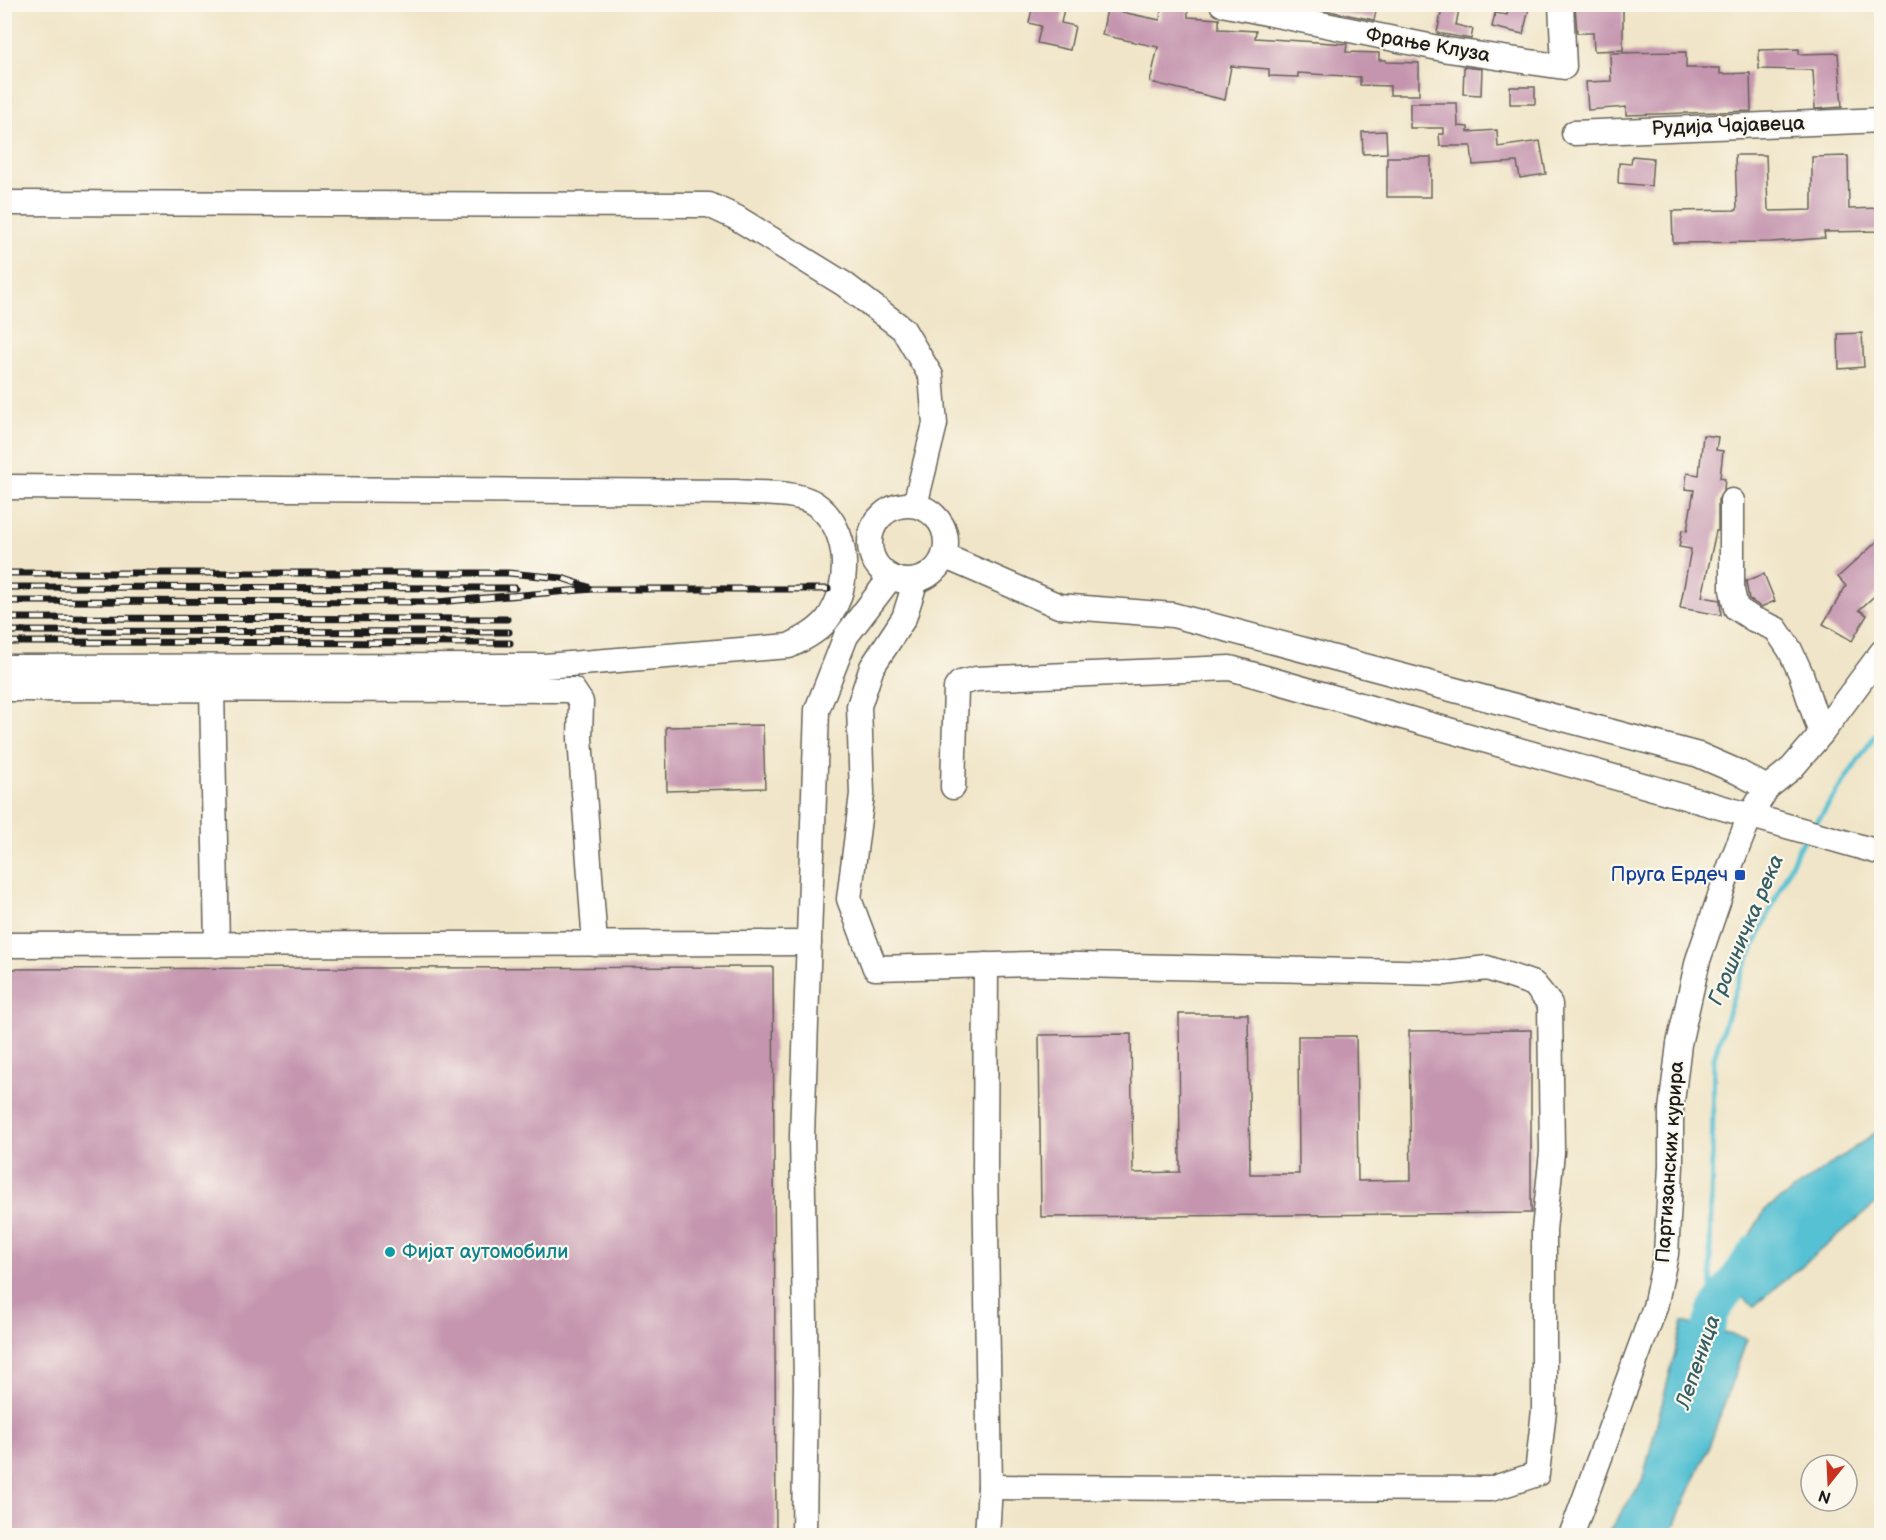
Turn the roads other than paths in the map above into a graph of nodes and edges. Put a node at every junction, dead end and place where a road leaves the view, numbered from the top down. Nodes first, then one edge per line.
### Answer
1 (1222, 4) edge
2 (1561, 4) edge
3 (1881, 120) edge
4 (1574, 133) dead end
5 (4, 203) edge
6 (4, 487) edge
7 (1732, 501) dead end
8 (915, 505) junction
9 (944, 556) junction
10 (891, 577) junction
11 (916, 580) junction
12 (1881, 652) edge
13 (4, 667) edge
14 (4, 689) edge
15 (212, 689) junction
16 (1821, 734) junction
17 (953, 787) dead end
18 (1767, 788) junction
19 (1750, 816) junction
20 (1875, 852) edge
21 (808, 943) junction
22 (595, 944) junction
23 (4, 945) edge
24 (218, 945) junction
25 (986, 965) junction
26 (990, 1487) junction
27 (804, 1536) edge
28 (987, 1536) edge
29 (1571, 1536) edge

1 - 2 street, Фрање Клуза
3 - 4 street, Рудија Чајавеца
5 - 8 street
6 - 13 street
7 - 16 street
8 - 9 street
8 - 10 street
9 - 11 street
9 - 18 street
10 - 11 street
10 - 21 street
11 - 25 street
12 - 16 street, Партизанских курира
14 - 15 street
15 - 22 street
15 - 24 street
16 - 18 street, Партизанских курира
17 - 19 street
18 - 19 street, Партизанских курира
19 - 20 street
19 - 29 street, Партизанских курира
21 - 22 street
21 - 27 street
22 - 24 street
23 - 24 street
25 - 26 street
25 - 26 street
26 - 28 street

